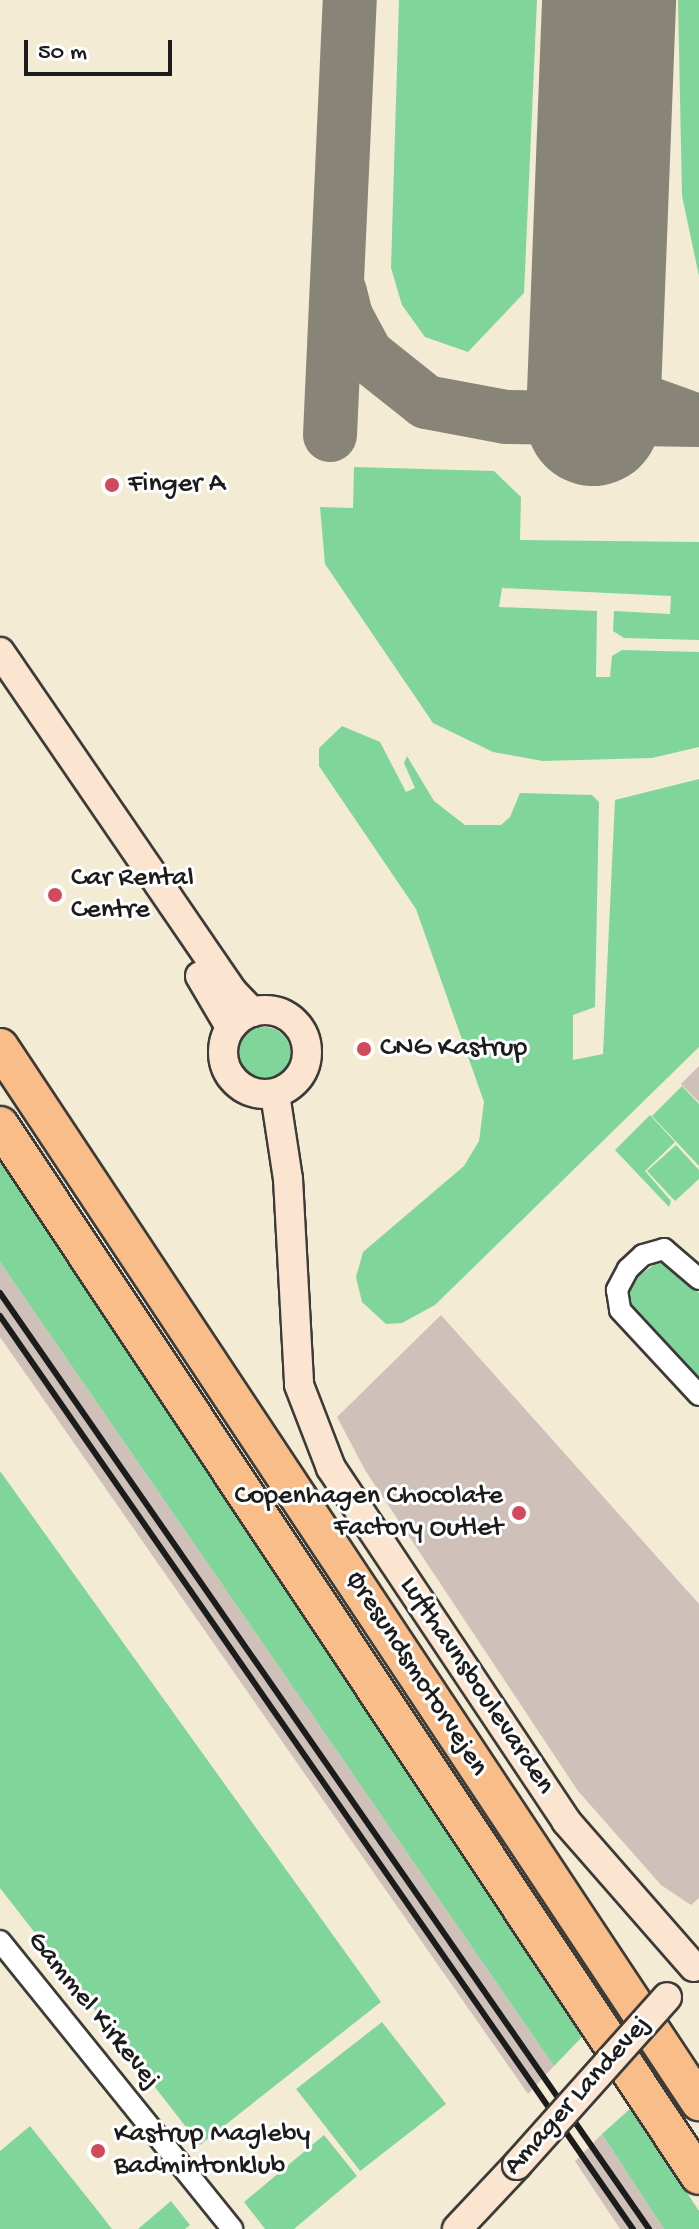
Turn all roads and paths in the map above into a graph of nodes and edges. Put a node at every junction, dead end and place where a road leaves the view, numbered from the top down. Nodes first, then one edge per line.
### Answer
1 (0, 652) edge
2 (0, 681) edge
3 (241, 1019) junction
4 (0, 1047) edge
5 (275, 1094) junction
6 (0, 1125) edge
7 (699, 1279) edge
8 (699, 1395) edge
9 (0, 1941) edge
10 (696, 1964) edge
11 (699, 2102) edge
12 (699, 2176) edge
13 (232, 2229) edge
14 (457, 2229) edge

1 - 3 street
2 - 3 street
3 - 5 street
3 - 5 street
4 - 11 highway, Øresundsmotorvejen
5 - 10 street, Lufthavnsboulevarden
6 - 12 highway, Øresundsmotorvejen
7 - 8 street
9 - 13 street, Gammel Kirkevej
10 - 14 street, Amager Landevej, bridge

